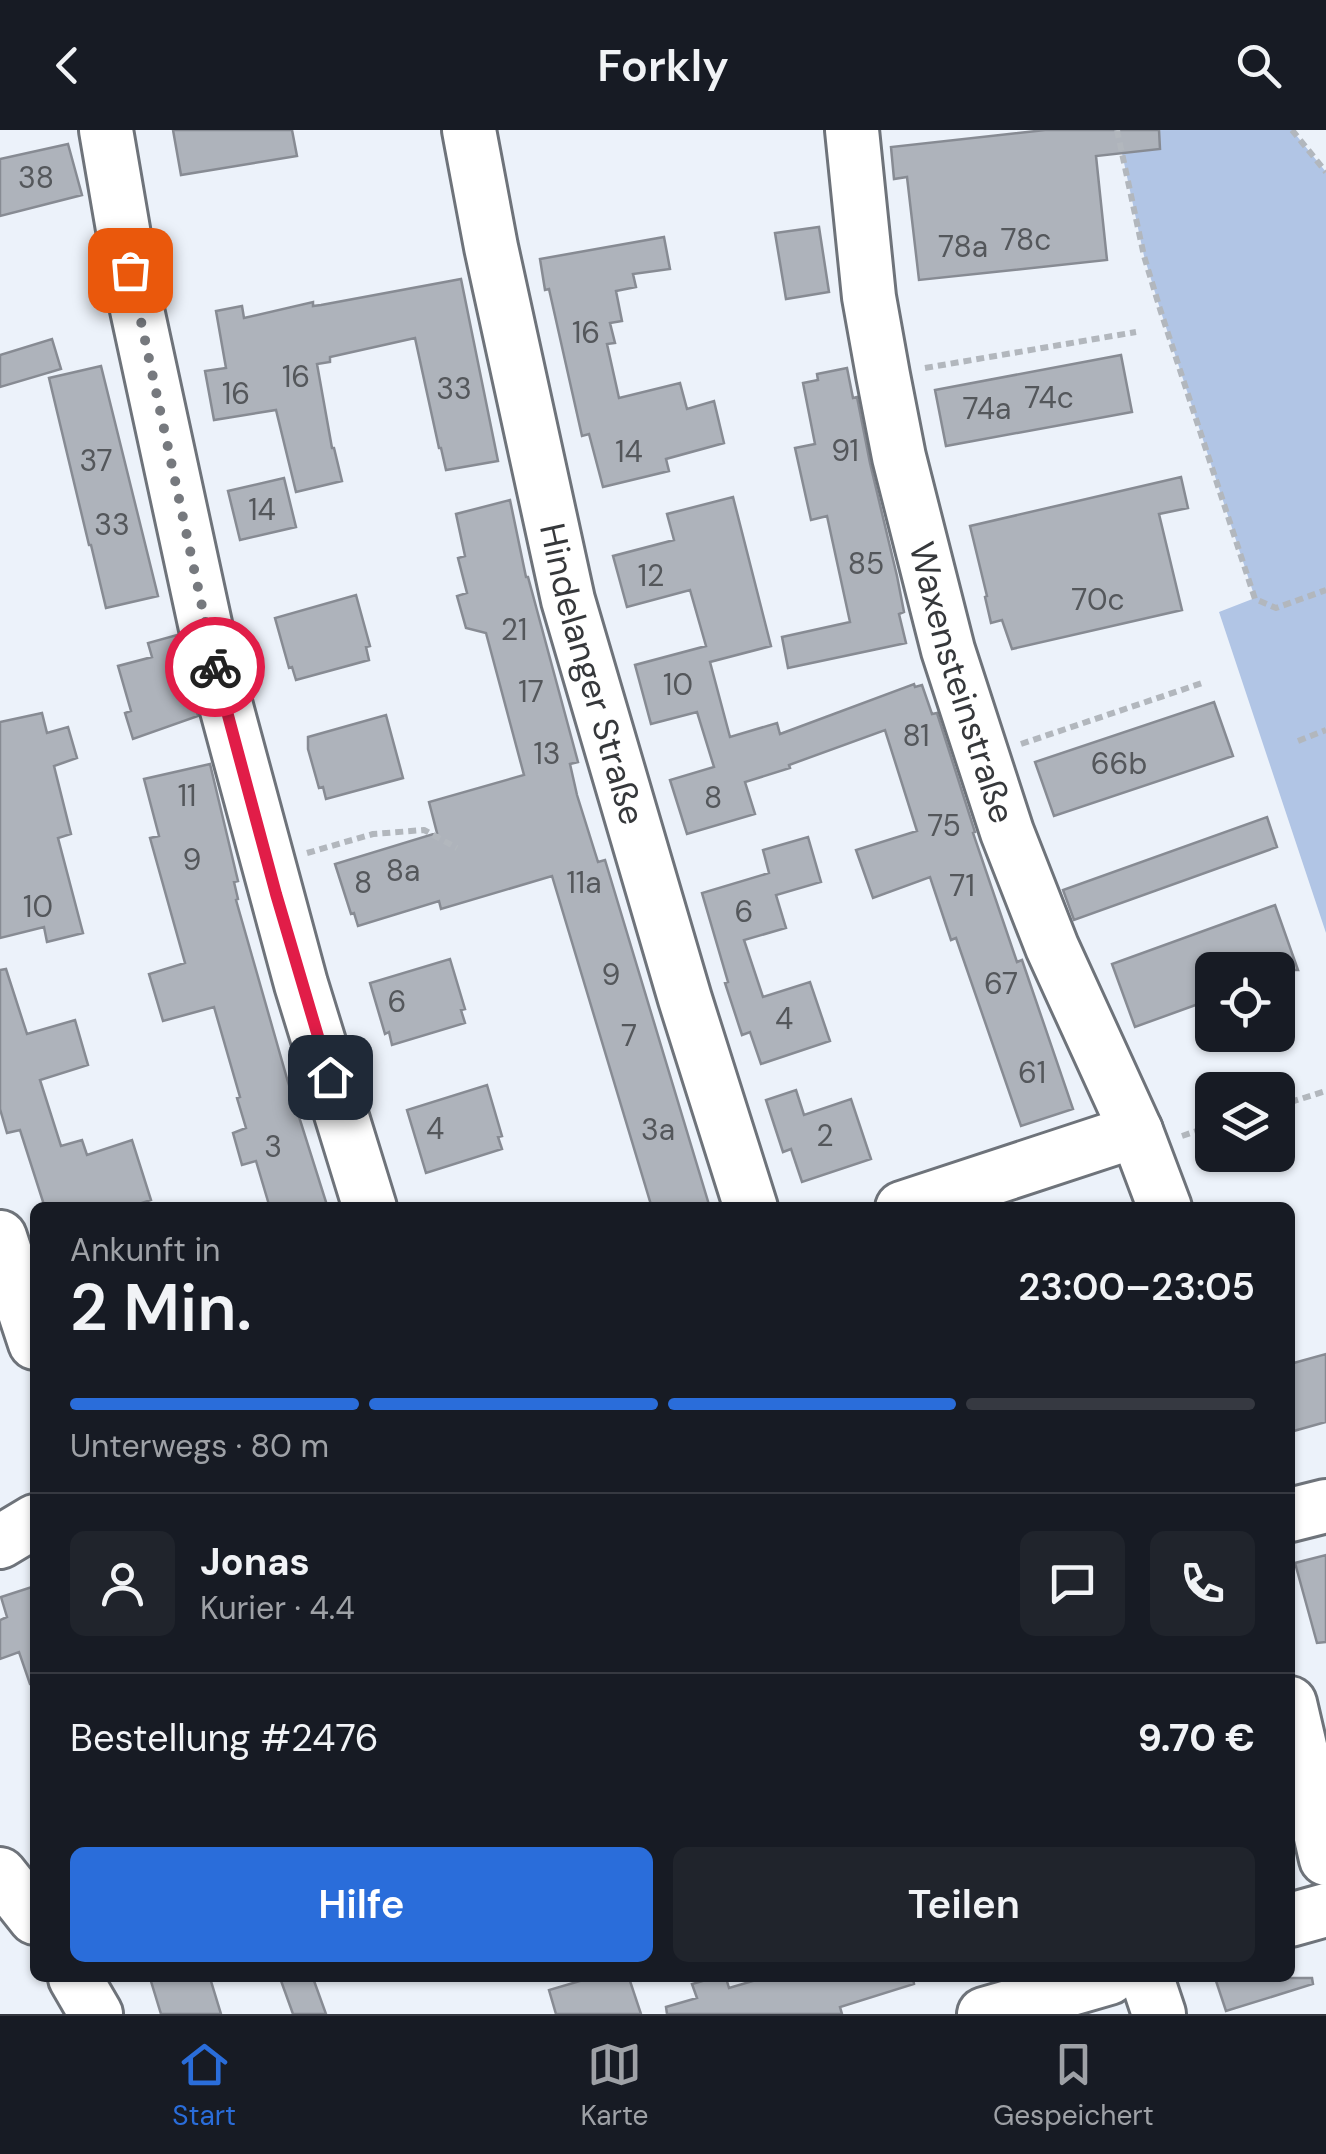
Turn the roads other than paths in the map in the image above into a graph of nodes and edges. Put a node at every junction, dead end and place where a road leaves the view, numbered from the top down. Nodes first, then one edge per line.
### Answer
1 (106, 130) edge
2 (470, 130) edge
3 (852, 130) edge
4 (1136, 1131) junction
5 (368, 1202) edge
6 (749, 1202) edge
7 (920, 1202) edge
8 (1163, 1202) edge
9 (0, 1237) edge
10 (30, 1328) edge
11 (1326, 1506) edge
12 (1295, 1515) edge
13 (30, 1524) edge
14 (0, 1542) edge
15 (1295, 1725) edge
16 (1326, 1858) edge
17 (0, 1874) edge
18 (1326, 1910) edge
19 (30, 1912) edge
20 (1295, 1919) edge
21 (78, 1982) edge
22 (1095, 1982) edge
23 (1148, 1982) edge
24 (96, 2014) edge
25 (984, 2014) edge
26 (1159, 2014) edge

1 - 5 street
2 - 6 street, Hindelanger Straße
3 - 4 street, Waxensteinstraße
4 - 7 street
4 - 8 street, Waxensteinstraße
9 - 10 street
11 - 12 street
13 - 14 street
15 - 16 street
17 - 19 street
18 - 20 street
21 - 24 street
22 - 25 street
23 - 26 street

